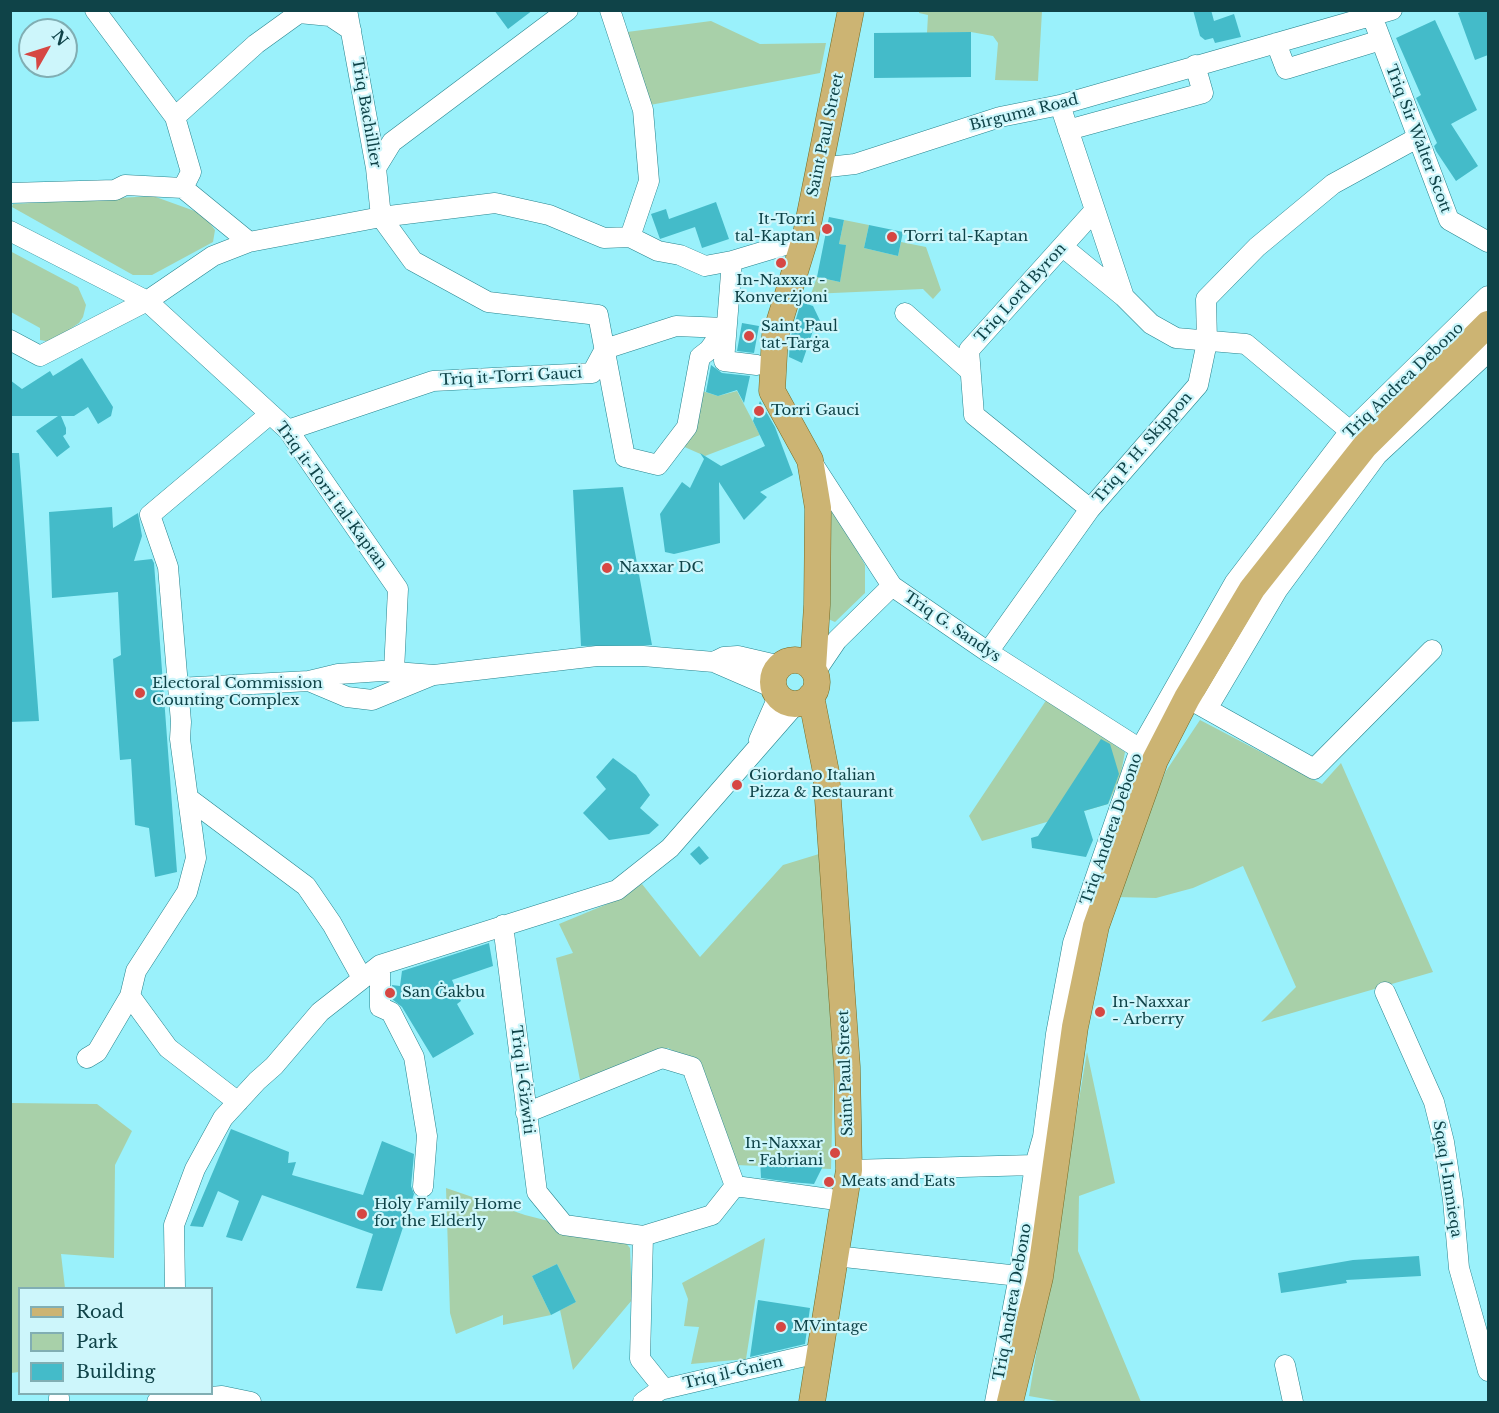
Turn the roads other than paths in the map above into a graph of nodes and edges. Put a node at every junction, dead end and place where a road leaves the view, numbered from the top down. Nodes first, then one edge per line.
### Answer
1 (95, 10) edge
2 (347, 10) edge
3 (567, 10) edge
4 (610, 10) edge
5 (851, 10) edge
6 (1392, 10) edge
7 (303, 12) edge
8 (1350, 16) edge
9 (1372, 16) junction
10 (351, 30) junction
11 (1381, 40) junction
12 (1276, 43) junction
13 (1195, 65) junction
14 (1060, 105) junction
15 (175, 117) junction
16 (369, 129) junction
17 (1068, 130) junction
18 (1417, 138) junction
19 (392, 142) junction
20 (376, 168) junction
21 (819, 168) junction
22 (183, 188) junction
23 (10, 193) edge
24 (1095, 210) junction
25 (381, 217) junction
26 (10, 231) edge
27 (630, 237) junction
28 (804, 239) junction
29 (249, 242) junction
30 (1488, 242) edge
31 (1062, 247) junction
32 (732, 261) junction
33 (1488, 296) edge
34 (1124, 297) junction
35 (147, 301) junction
36 (905, 313) dead end
37 (1488, 324) edge
38 (725, 328) junction
39 (10, 340) edge
40 (1207, 342) junction
41 (605, 349) junction
42 (1488, 352) edge
43 (757, 365) dead end
44 (970, 370) junction
45 (270, 414) junction
46 (288, 430) junction
47 (1350, 431) junction
48 (810, 459) junction
49 (1090, 509) junction
50 (892, 586) junction
51 (1432, 650) dead end
52 (988, 652) junction
53 (394, 671) junction
54 (434, 675) junction
55 (309, 681) junction
56 (795, 684) junction
57 (178, 688) junction
58 (1197, 703) junction
59 (1140, 749) junction
60 (188, 798) junction
61 (502, 925) junction
62 (380, 965) junction
63 (362, 978) junction
64 (1385, 992) dead end
65 (130, 996) junction
66 (87, 1058) dead end
67 (238, 1102) junction
68 (526, 1113) junction
69 (1035, 1165) junction
70 (849, 1170) junction
71 (735, 1186) junction
72 (423, 1187) dead end
73 (843, 1201) junction
74 (643, 1236) junction
75 (835, 1256) junction
76 (1019, 1276) junction
77 (175, 1287) edge
78 (818, 1353) junction
79 (1285, 1365) dead end
80 (1488, 1371) edge
81 (663, 1388) junction
82 (1013, 1395) edge
83 (168, 1398) edge
84 (251, 1402) edge
85 (643, 1402) edge
86 (812, 1402) edge
87 (995, 1402) edge
88 (1293, 1402) edge

1 - 15 street
2 - 10 street, Triq Bachillier
3 - 19 street
4 - 27 street
5 - 21 main road, Saint Paul Street
6 - 9 street, Birguma Road
7 - 10 street
7 - 15 street
8 - 9 street, Birguma Road
8 - 12 street, Birguma Road
9 - 11 street, Triq Sir Walter Scott
10 - 16 street, Triq Bachillier
11 - 12 street
11 - 18 street, Triq Sir Walter Scott
12 - 13 street, Birguma Road
13 - 14 street, Birguma Road
13 - 17 street, Birguma Road
14 - 17 street
14 - 21 street, Birguma Road
15 - 22 street
16 - 19 street
16 - 20 street, Triq Bachillier
17 - 24 street
18 - 30 street, Triq Sir Walter Scott
18 - 40 street, Triq P. H. Skippon
19 - 20 street
20 - 25 street, Triq Bachillier
21 - 28 main road, Saint Paul Street
22 - 23 street
22 - 29 street
24 - 31 street, Triq Lord Byron
24 - 34 street
25 - 27 street
25 - 29 street
25 - 41 street
26 - 35 street, Triq it-Torri tal-Kaptan
27 - 32 street
28 - 32 street
28 - 48 main road, Saint Paul Street
29 - 35 street
31 - 34 street
31 - 44 street, Triq Lord Byron
32 - 38 street
33 - 47 street, Triq Andrea Debono
34 - 40 street
35 - 39 street
35 - 45 street, Triq it-Torri tal-Kaptan
36 - 44 street
37 - 58 main road, Triq Andrea Debono
38 - 41 street
38 - 41 street
38 - 43 street
40 - 47 street
40 - 49 street, Triq P. H. Skippon
41 - 46 street, Triq it-Torri Gauci
42 - 58 street, Triq Andrea Debono
44 - 49 street, Triq Lord Byron
45 - 46 street, Triq it-Torri tal-Kaptan
45 - 57 street
46 - 53 street, Triq it-Torri tal-Kaptan
47 - 59 street, Triq Andrea Debono
48 - 50 street, Triq G. Sandys
48 - 56 main road, Saint Paul Street
49 - 52 street, Triq P. H. Skippon
50 - 52 street, Triq G. Sandys
50 - 56 street
51 - 58 street
52 - 59 street, Triq G. Sandys
53 - 54 street
53 - 55 street
54 - 55 street
54 - 56 street
55 - 57 street
56 - 61 street
56 - 70 main road, Saint Paul Street
57 - 60 street
58 - 82 main road, Triq Andrea Debono
59 - 69 street, Triq Andrea Debono
60 - 63 street
60 - 65 street
61 - 62 street
61 - 68 street, Triq il-Ġiżwiti
62 - 63 street
62 - 72 street
63 - 67 street
64 - 80 street, Sqaq l-Imnieqa
65 - 66 street
65 - 67 street
67 - 77 street
68 - 71 street
68 - 74 street, Triq il-Ġiżwiti
69 - 70 street
69 - 76 street, Triq Andrea Debono
70 - 73 main road, Saint Paul Street
71 - 73 street
71 - 74 street
73 - 75 main road, Saint Paul Street
74 - 81 street, Triq il-Ġnien
75 - 76 street
75 - 78 main road, Saint Paul Street
76 - 87 street, Triq Andrea Debono
78 - 81 street, Triq il-Ġnien
78 - 86 main road, Saint Paul Street
79 - 88 street
81 - 85 street
83 - 84 street

